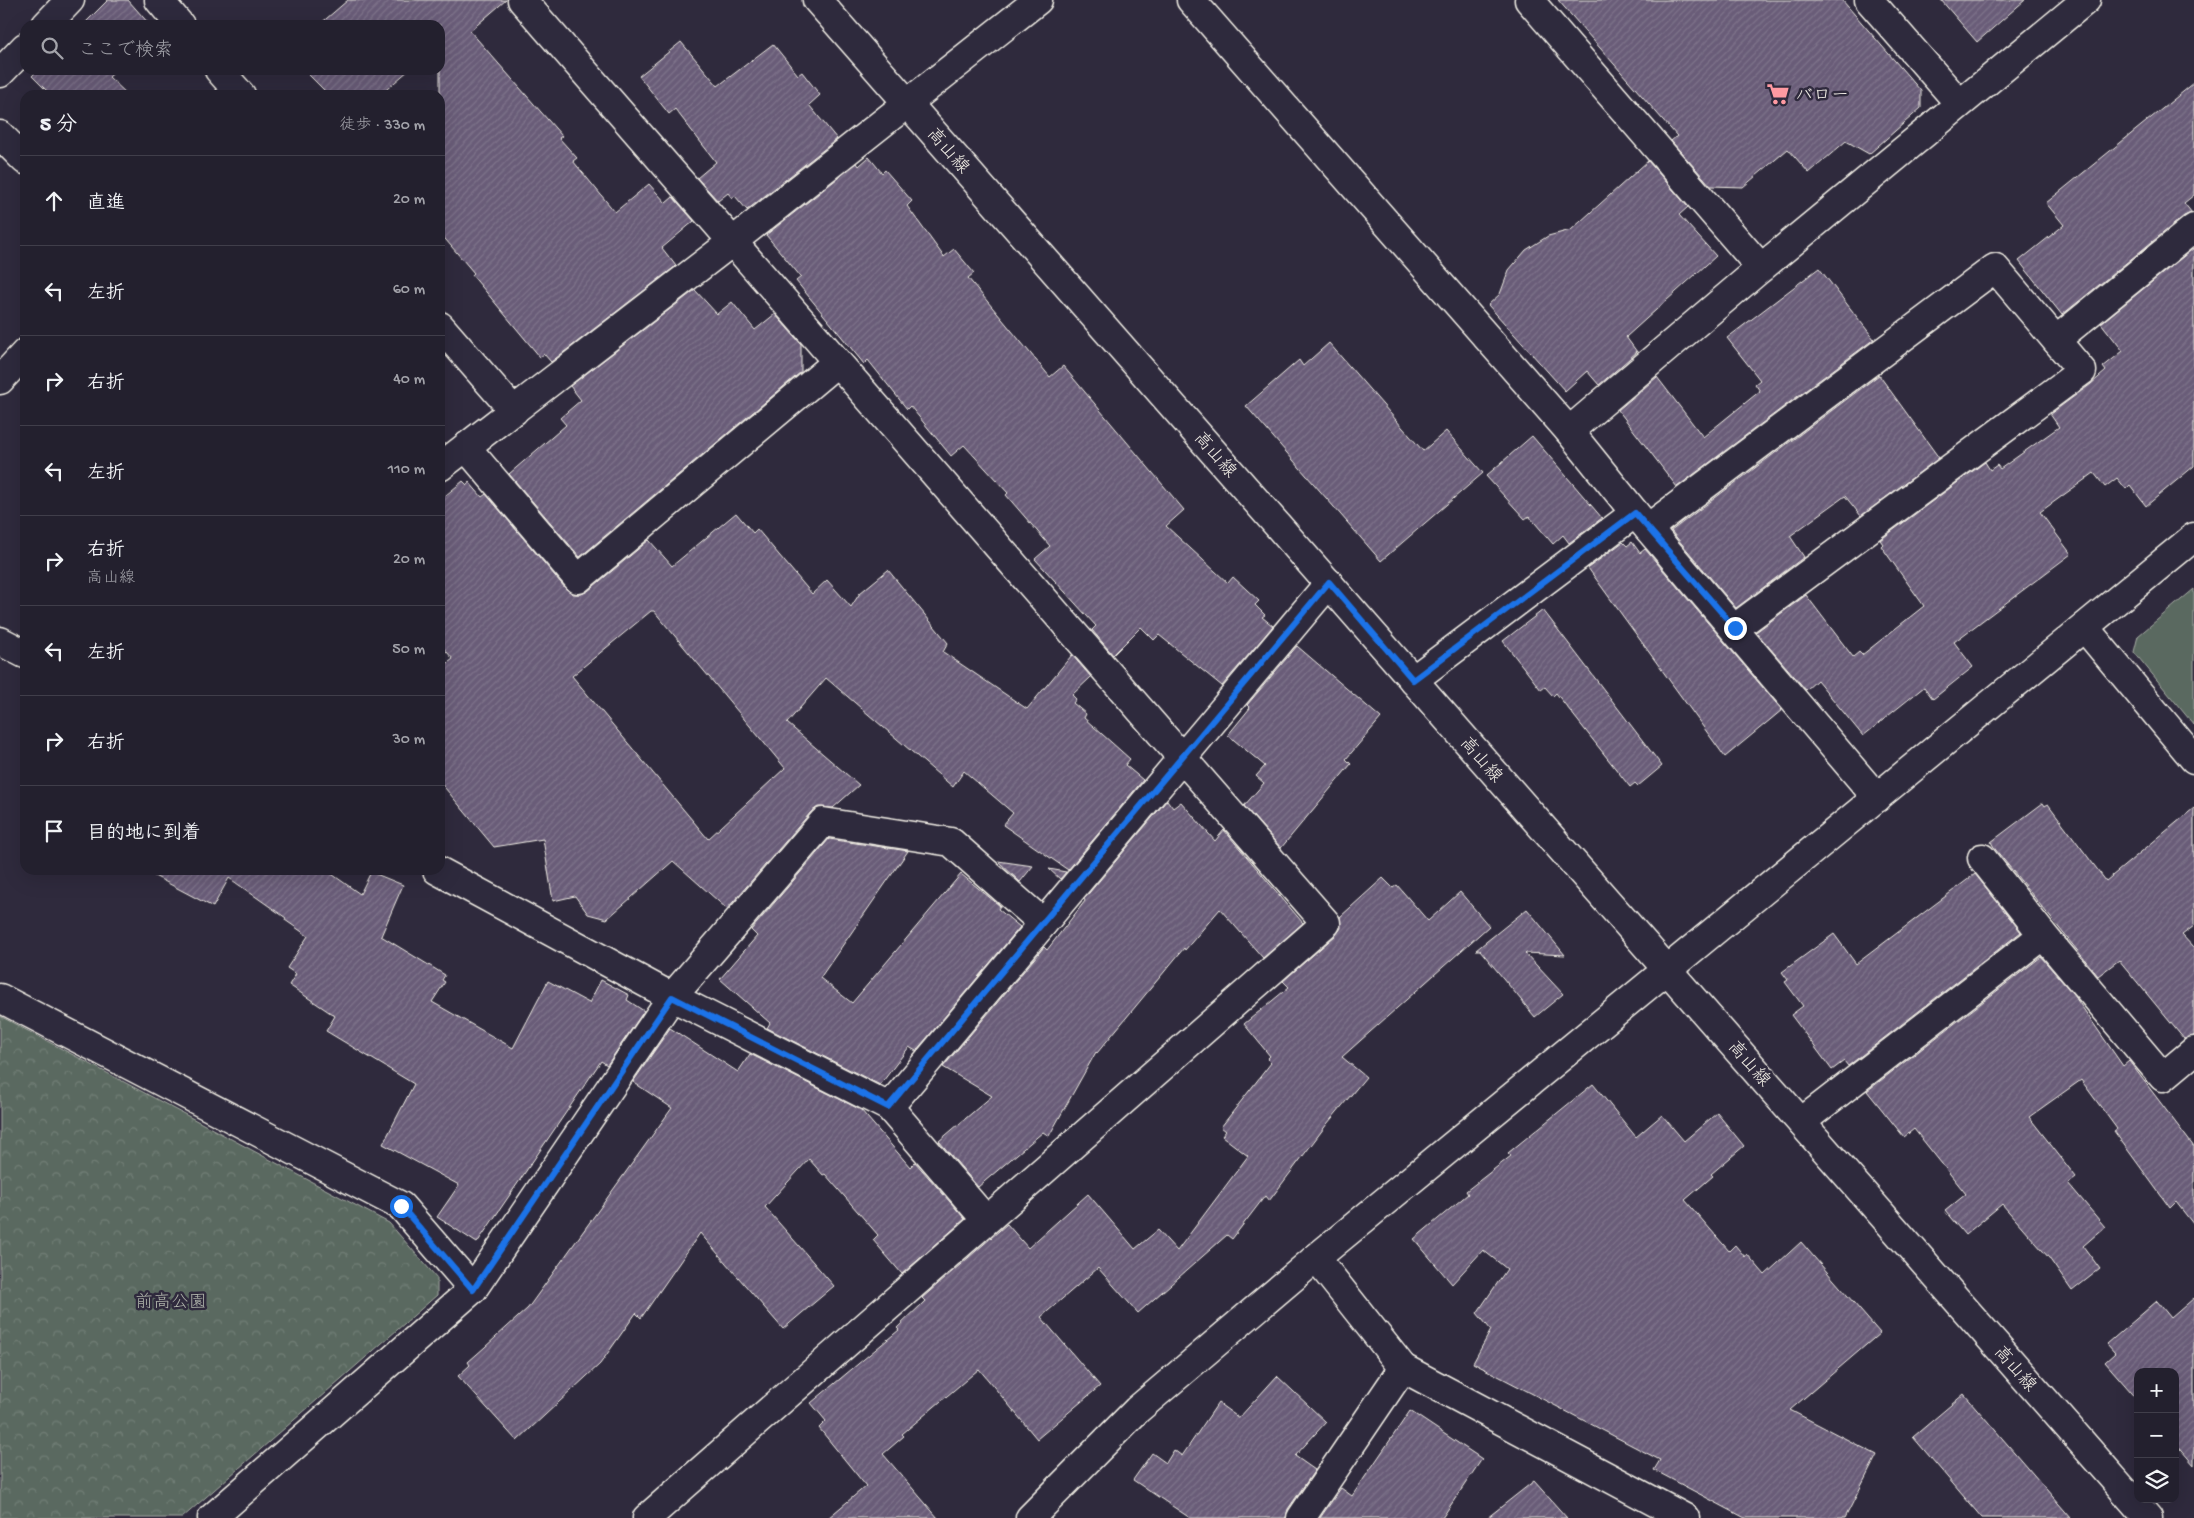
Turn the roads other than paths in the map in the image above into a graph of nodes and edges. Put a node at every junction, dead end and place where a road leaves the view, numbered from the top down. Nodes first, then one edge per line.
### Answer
1 (70, 0) edge
2 (159, 0) edge
3 (522, 0) edge
4 (818, 0) edge
5 (1038, 0) edge
6 (1191, 0) edge
7 (1529, 0) edge
8 (1869, 0) edge
9 (2086, 0) edge
10 (51, 20) edge
11 (176, 20) edge
12 (20, 52) edge
13 (0, 73) edge
14 (223, 75) edge
15 (237, 90) edge
16 (1959, 103) junction
17 (908, 104) junction
18 (0, 135) edge
19 (20, 155) edge
20 (2194, 228) edge
21 (732, 242) junction
22 (1761, 268) junction
23 (445, 332) edge
24 (2056, 340) junction
25 (836, 363) junction
26 (514, 411) junction
27 (1569, 431) junction
28 (466, 447) junction
29 (445, 463) edge
30 (1641, 521) junction
31 (2194, 537) edge
32 (1329, 582) junction
33 (1735, 628) junction
34 (2085, 628) junction
35 (1413, 680) junction
36 (1182, 758) junction
37 (2194, 759) edge
38 (1877, 798) junction
39 (1982, 858) dead end
40 (445, 874) edge
41 (1043, 924) junction
42 (2043, 935) junction
43 (1667, 968) junction
44 (672, 997) junction
45 (0, 998) edge
46 (2194, 1051) edge
47 (888, 1107) junction
48 (1801, 1122) junction
49 (986, 1220) junction
50 (1316, 1258) junction
51 (473, 1290) junction
52 (1403, 1368) junction
53 (660, 1514) edge
54 (212, 1518) edge
55 (1030, 1518) edge
56 (1301, 1518) edge
57 (1685, 1518) edge
58 (2148, 1518) edge

1 - 10 street
2 - 11 street
3 - 21 street
4 - 17 street, 高山線
5 - 17 street
6 - 27 street
7 - 22 street
8 - 16 street
9 - 16 street
12 - 13 street
14 - 15 street
16 - 22 street
17 - 21 street
17 - 32 street, 高山線
18 - 19 street
20 - 24 street
21 - 25 street
21 - 26 street
22 - 27 street
23 - 26 street
24 - 30 street
24 - 33 street
25 - 28 street
25 - 36 street
26 - 28 street
27 - 30 street
28 - 29 street
30 - 33 street
30 - 35 street
31 - 34 street
32 - 35 street, 高山線
32 - 36 street
33 - 38 street
34 - 37 street
34 - 38 street
35 - 43 street, 高山線
36 - 41 street
36 - 49 street
38 - 43 street
39 - 42 street
40 - 44 street
41 - 44 street
41 - 47 street
42 - 46 street
42 - 48 street
43 - 48 street, 高山線
43 - 50 street
44 - 47 street
44 - 51 street
45 - 51 street
47 - 49 street
48 - 58 street, 高山線
49 - 53 street
50 - 52 street
50 - 55 street
51 - 54 street
52 - 56 street
52 - 57 street

